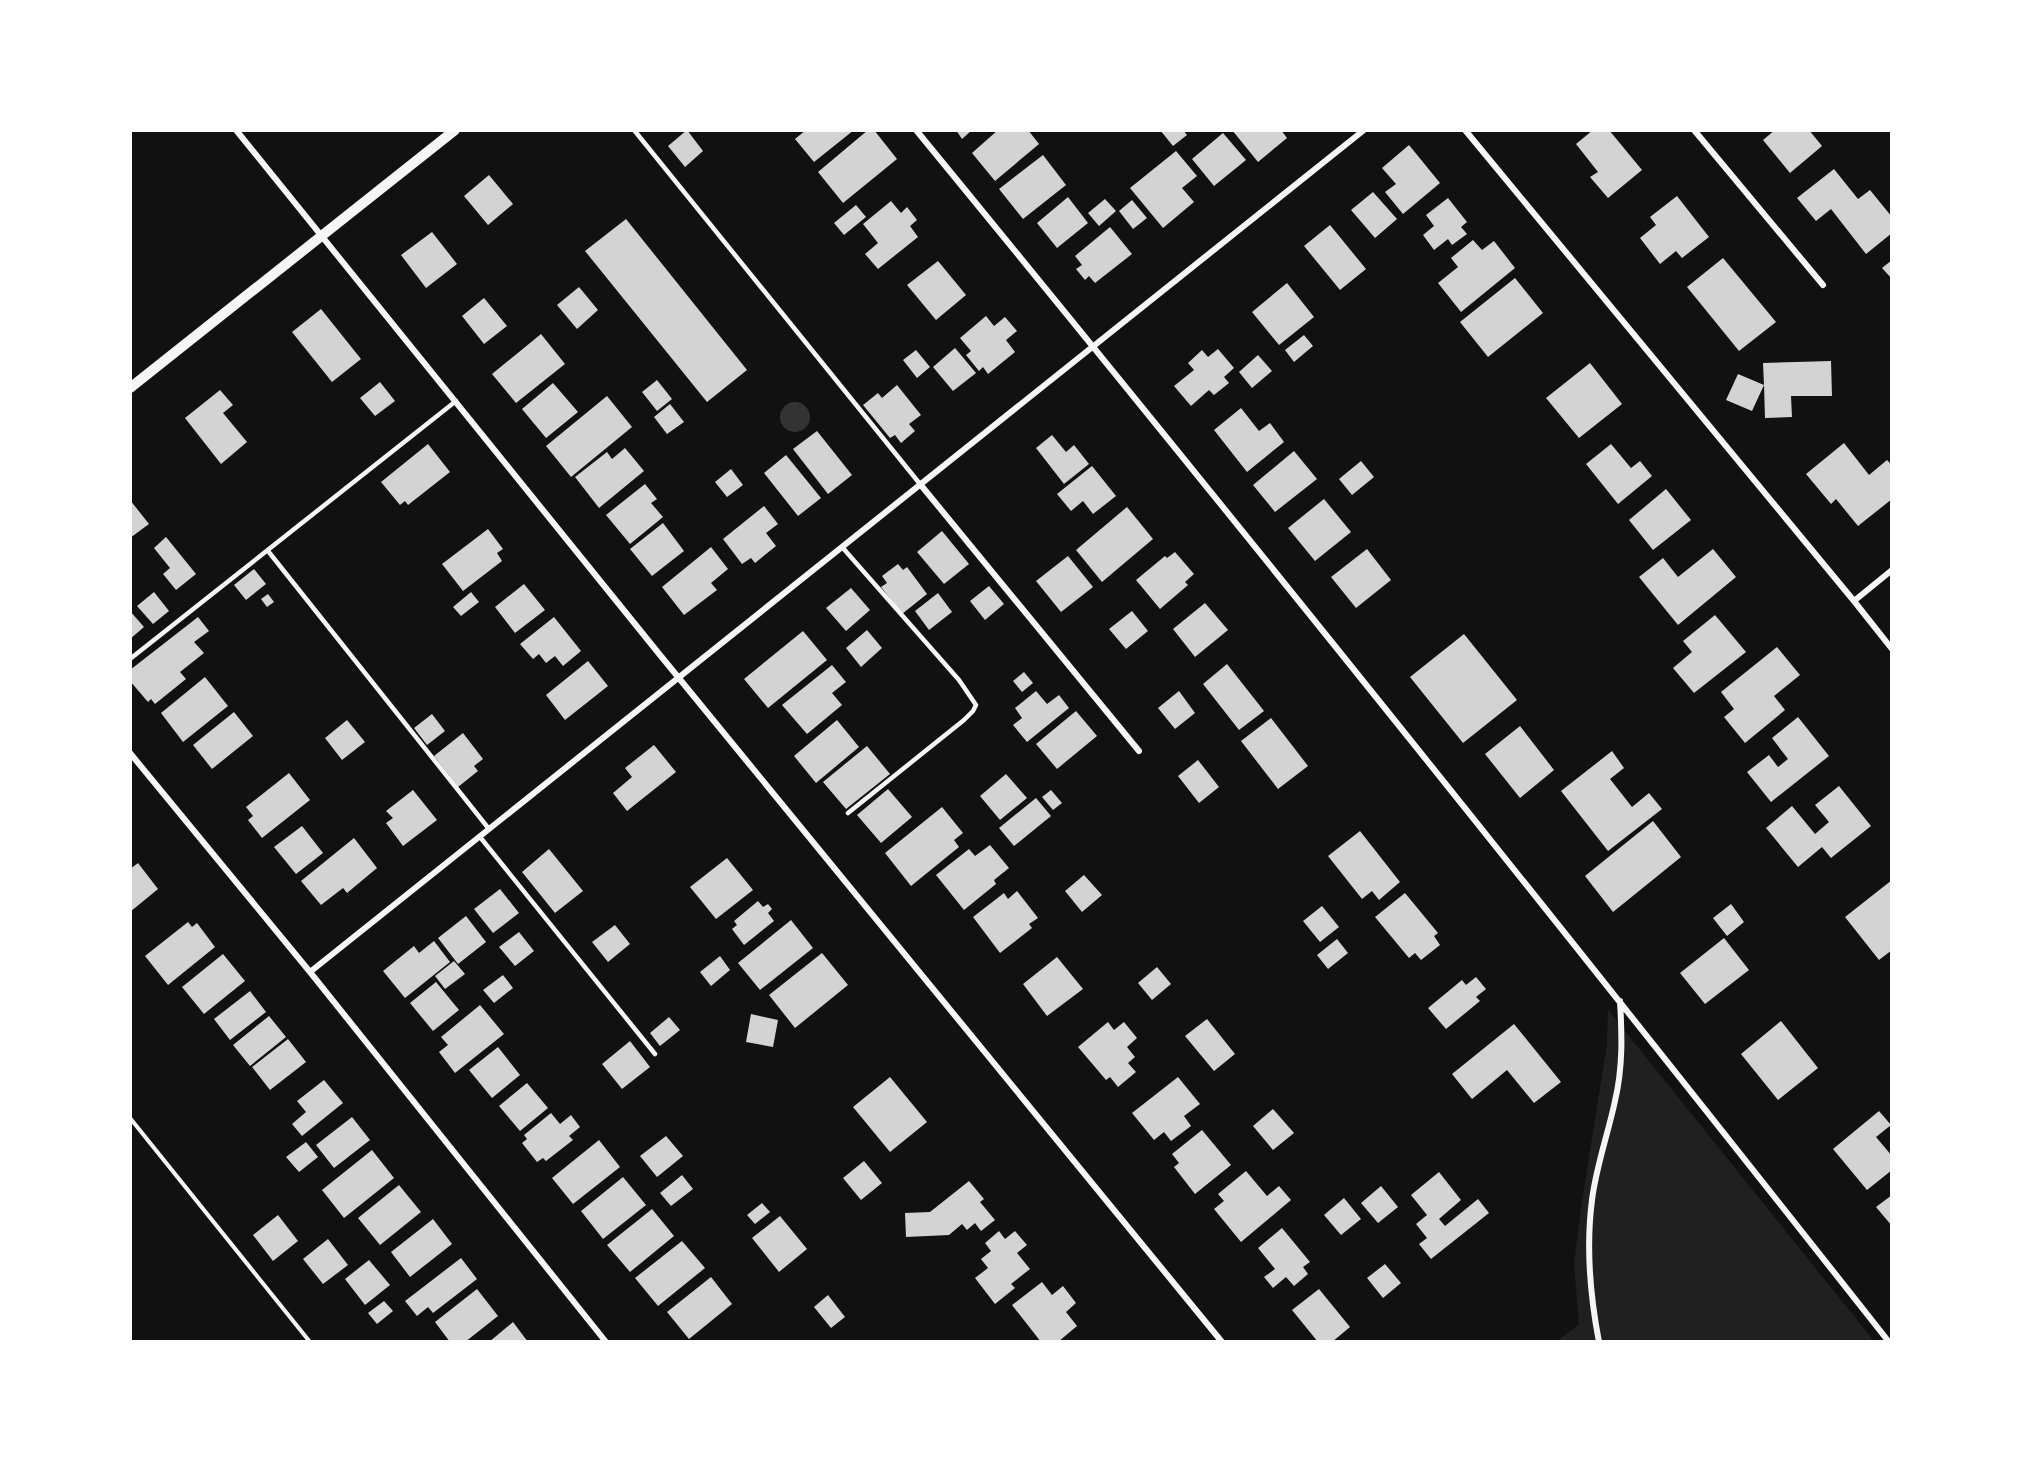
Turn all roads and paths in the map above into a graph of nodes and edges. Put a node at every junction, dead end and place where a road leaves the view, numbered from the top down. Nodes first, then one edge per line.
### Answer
1 (236, 130) edge
2 (455, 130) edge
3 (634, 130) edge
4 (916, 130) edge
5 (1364, 130) edge
6 (1466, 130) edge
7 (1694, 130) edge
8 (321, 237) junction
9 (1823, 285) dead end
10 (1093, 345) junction
11 (130, 388) edge
12 (456, 401) junction
13 (920, 484) junction
14 (842, 547) junction
15 (268, 551) junction
16 (1892, 570) edge
17 (1854, 601) junction
18 (1892, 649) edge
19 (130, 659) edge
20 (679, 678) junction
21 (1139, 751) dead end
22 (130, 753) edge
23 (848, 813) dead end
24 (489, 829) junction
25 (480, 837) junction
26 (310, 972) junction
27 (1619, 1000) junction
28 (655, 1054) dead end
29 (130, 1118) edge
30 (310, 1341) edge
31 (606, 1341) edge
32 (1222, 1341) edge
33 (1599, 1341) edge
34 (1889, 1341) edge

1 - 8 street
2 - 8 street
3 - 13 lane
4 - 10 street
5 - 10 street
6 - 17 street
7 - 9 street
8 - 11 street
8 - 12 street
10 - 13 street
10 - 27 street
12 - 15 lane
12 - 20 street
13 - 14 street
13 - 21 street
14 - 20 street
14 - 23 lane
15 - 19 lane
15 - 24 lane
16 - 17 street
17 - 18 street
20 - 24 street
20 - 32 street
22 - 26 street
24 - 25 street
25 - 26 street
25 - 28 lane
26 - 31 street
27 - 33 street
27 - 34 street
29 - 30 path

